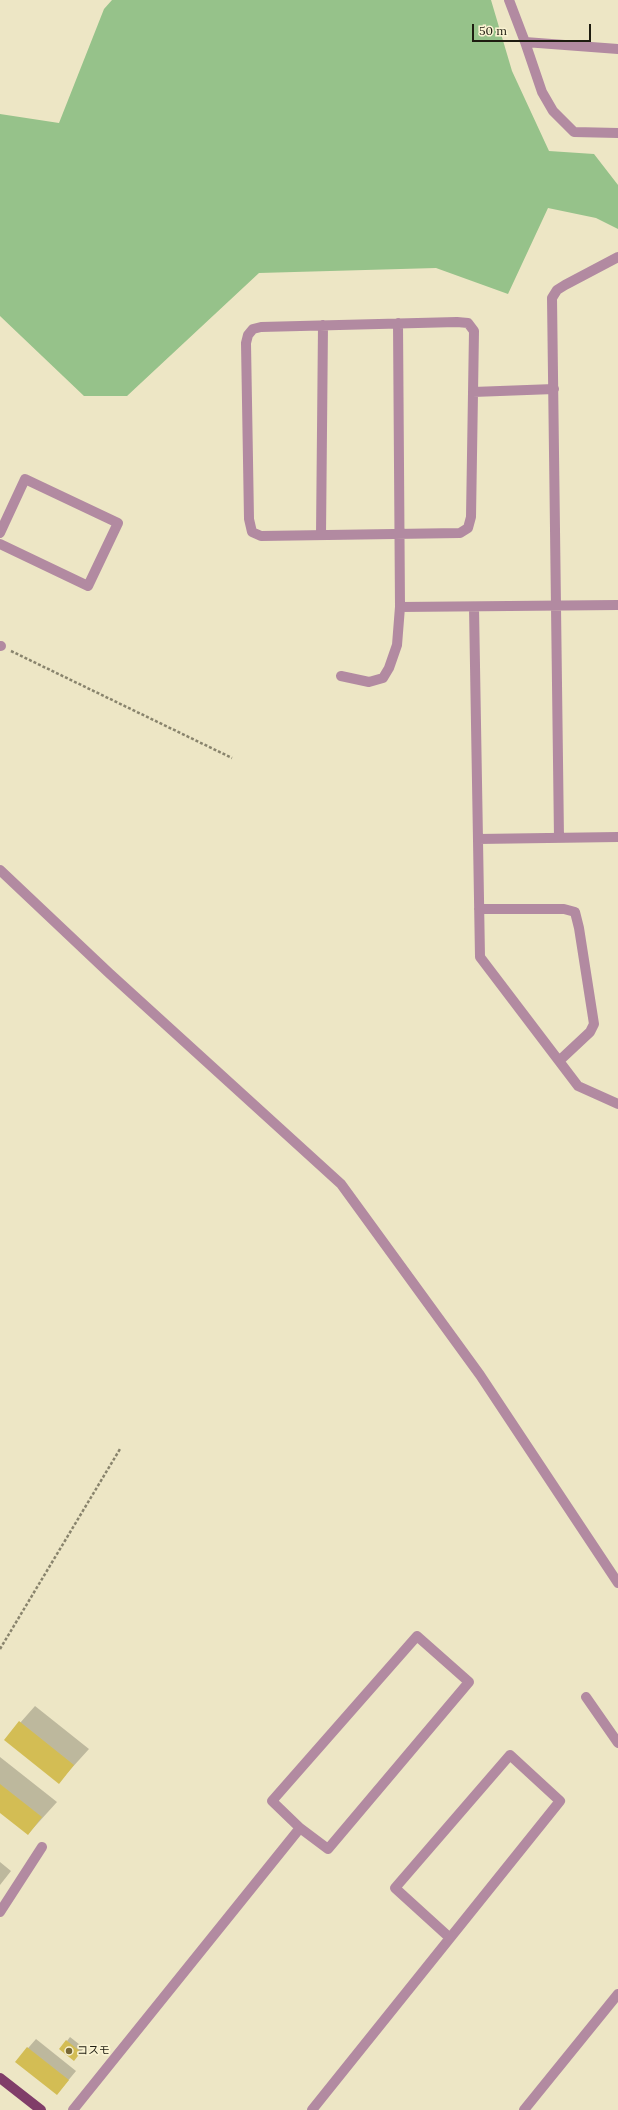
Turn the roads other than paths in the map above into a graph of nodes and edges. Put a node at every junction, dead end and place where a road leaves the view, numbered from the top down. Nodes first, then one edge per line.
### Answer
1 (508, 0) edge
2 (526, 42) junction
3 (618, 49) edge
4 (618, 133) edge
5 (618, 257) edge
6 (398, 324) junction
7 (323, 325) junction
8 (554, 389) junction
9 (473, 392) junction
10 (0, 533) edge
11 (399, 534) junction
12 (321, 535) junction
13 (0, 544) edge
14 (618, 605) edge
15 (556, 606) junction
16 (400, 607) junction
17 (474, 607) junction
18 (341, 676) dead end
19 (618, 837) edge
20 (559, 838) junction
21 (478, 839) junction
22 (0, 870) edge
23 (479, 909) junction
24 (559, 1061) junction
25 (618, 1104) edge
26 (618, 1583) edge
27 (586, 1697) dead end
28 (618, 1743) edge
29 (300, 1828) junction
30 (42, 1847) dead end
31 (0, 1912) edge
32 (450, 1938) junction
33 (618, 1994) edge
34 (0, 2078) edge
35 (41, 2110) edge
36 (73, 2110) edge
37 (312, 2110) edge
38 (524, 2110) edge

1 - 2 street
2 - 3 street
2 - 4 street
5 - 8 street
6 - 7 street
6 - 9 street
6 - 11 street
7 - 12 street
7 - 12 street
8 - 9 street
8 - 15 street
9 - 11 street
10 - 13 street
11 - 12 street
11 - 16 street
14 - 15 street
15 - 17 street
15 - 20 street
16 - 17 street
16 - 18 street
17 - 21 street
19 - 20 street
20 - 21 street
21 - 23 street
22 - 26 street
23 - 24 street
23 - 24 street
24 - 25 street
27 - 28 street
29 - 29 street
29 - 36 street
30 - 31 street
32 - 32 street
32 - 37 street
33 - 38 street
34 - 35 main road

